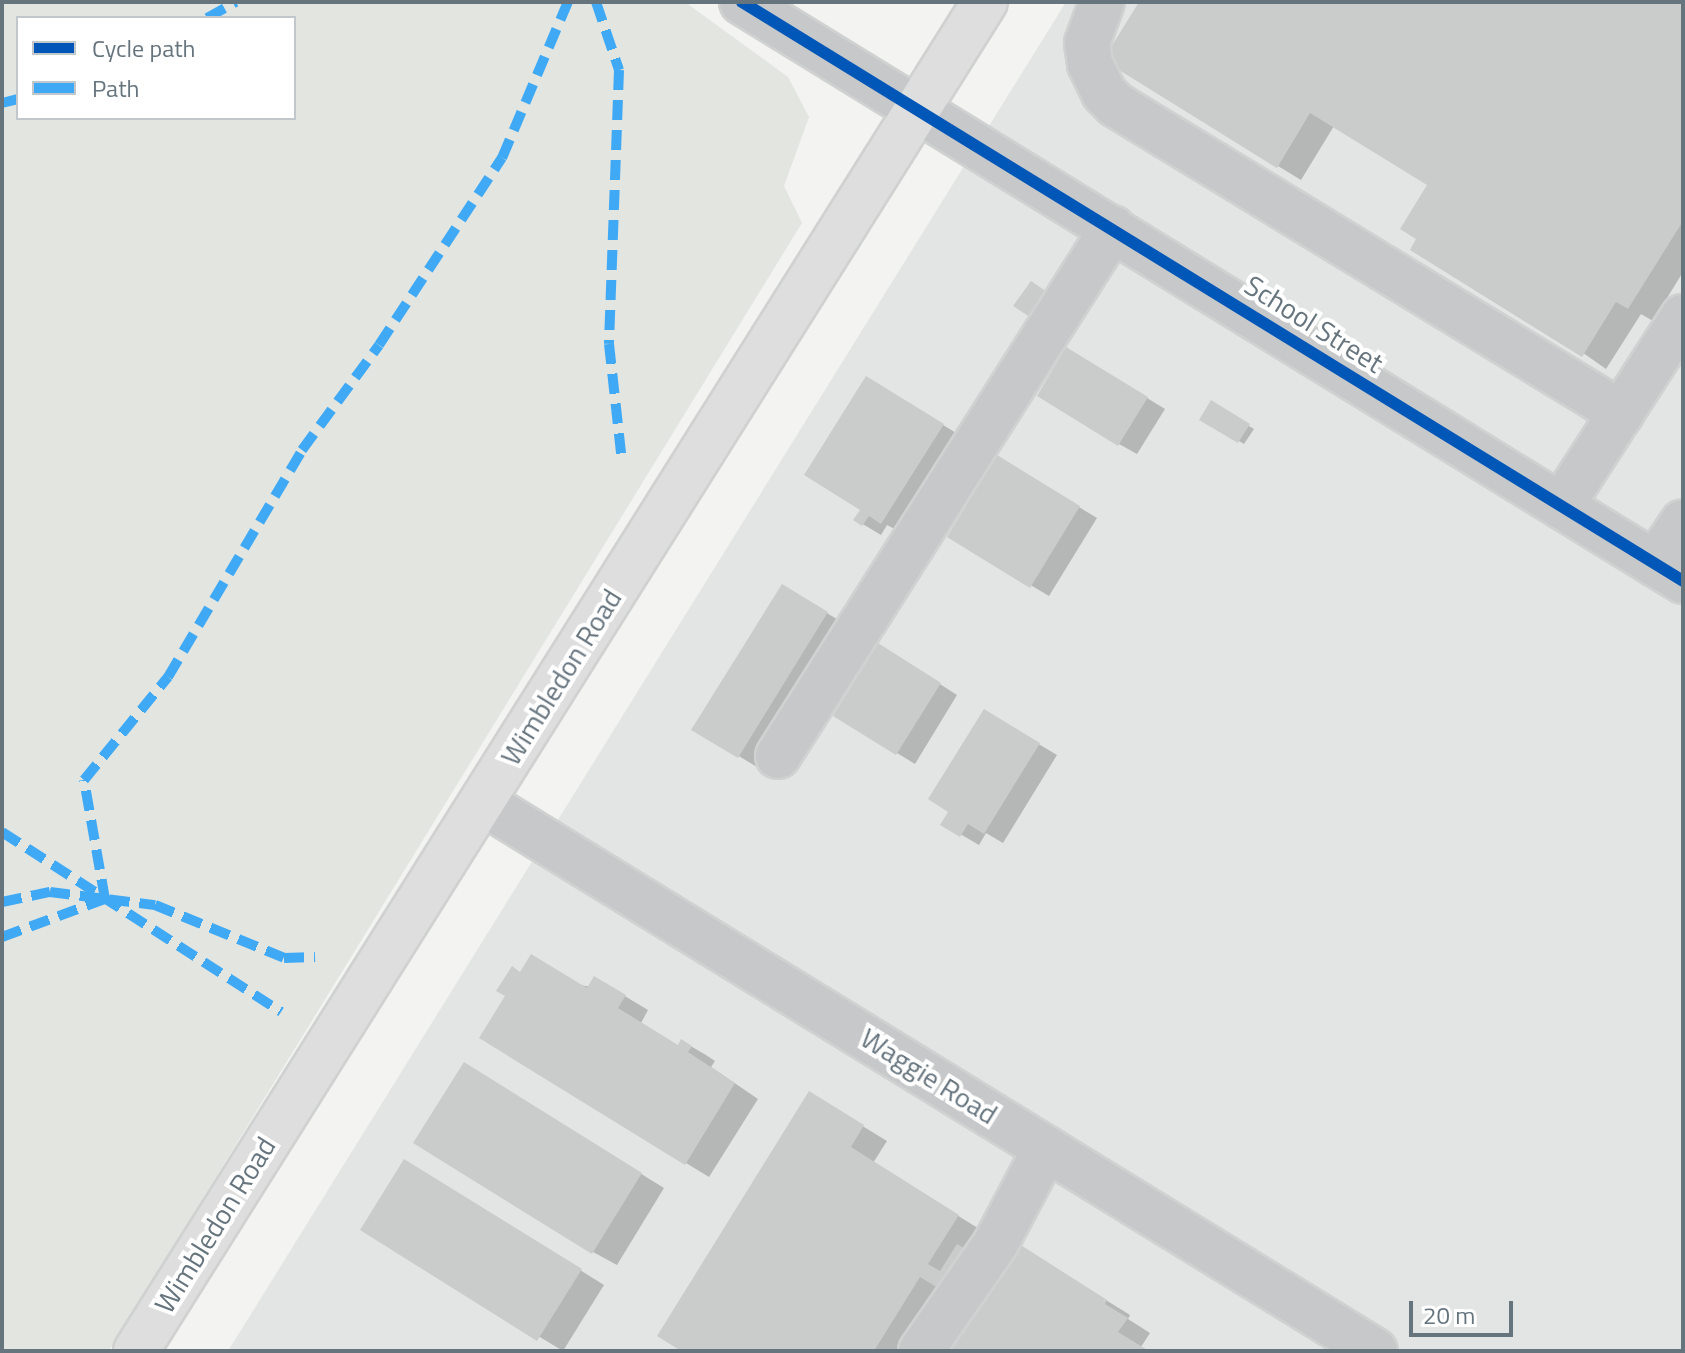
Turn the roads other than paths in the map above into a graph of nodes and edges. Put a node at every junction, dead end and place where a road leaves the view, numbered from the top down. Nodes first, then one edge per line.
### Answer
1 (742, 2) edge
2 (985, 2) edge
3 (1102, 2) edge
4 (920, 109) junction
5 (1113, 228) junction
6 (1683, 317) edge
7 (1621, 413) junction
8 (1561, 506) junction
9 (1683, 522) edge
10 (1669, 572) edge
11 (778, 756) dead end
12 (482, 802) junction
13 (1046, 1148) junction
14 (136, 1351) edge
15 (921, 1351) edge
16 (1375, 1351) edge

1 - 4 street, School Street
2 - 4 main road, Wimbledon Road
3 - 7 street
4 - 5 street, School Street
4 - 12 main road, Wimbledon Road
5 - 8 street, School Street
5 - 11 street
6 - 7 street
7 - 8 street
8 - 10 street, School Street
9 - 10 street
12 - 13 street, Waggie Road
12 - 14 main road, Wimbledon Road
13 - 15 street
13 - 16 street, Waggie Road

